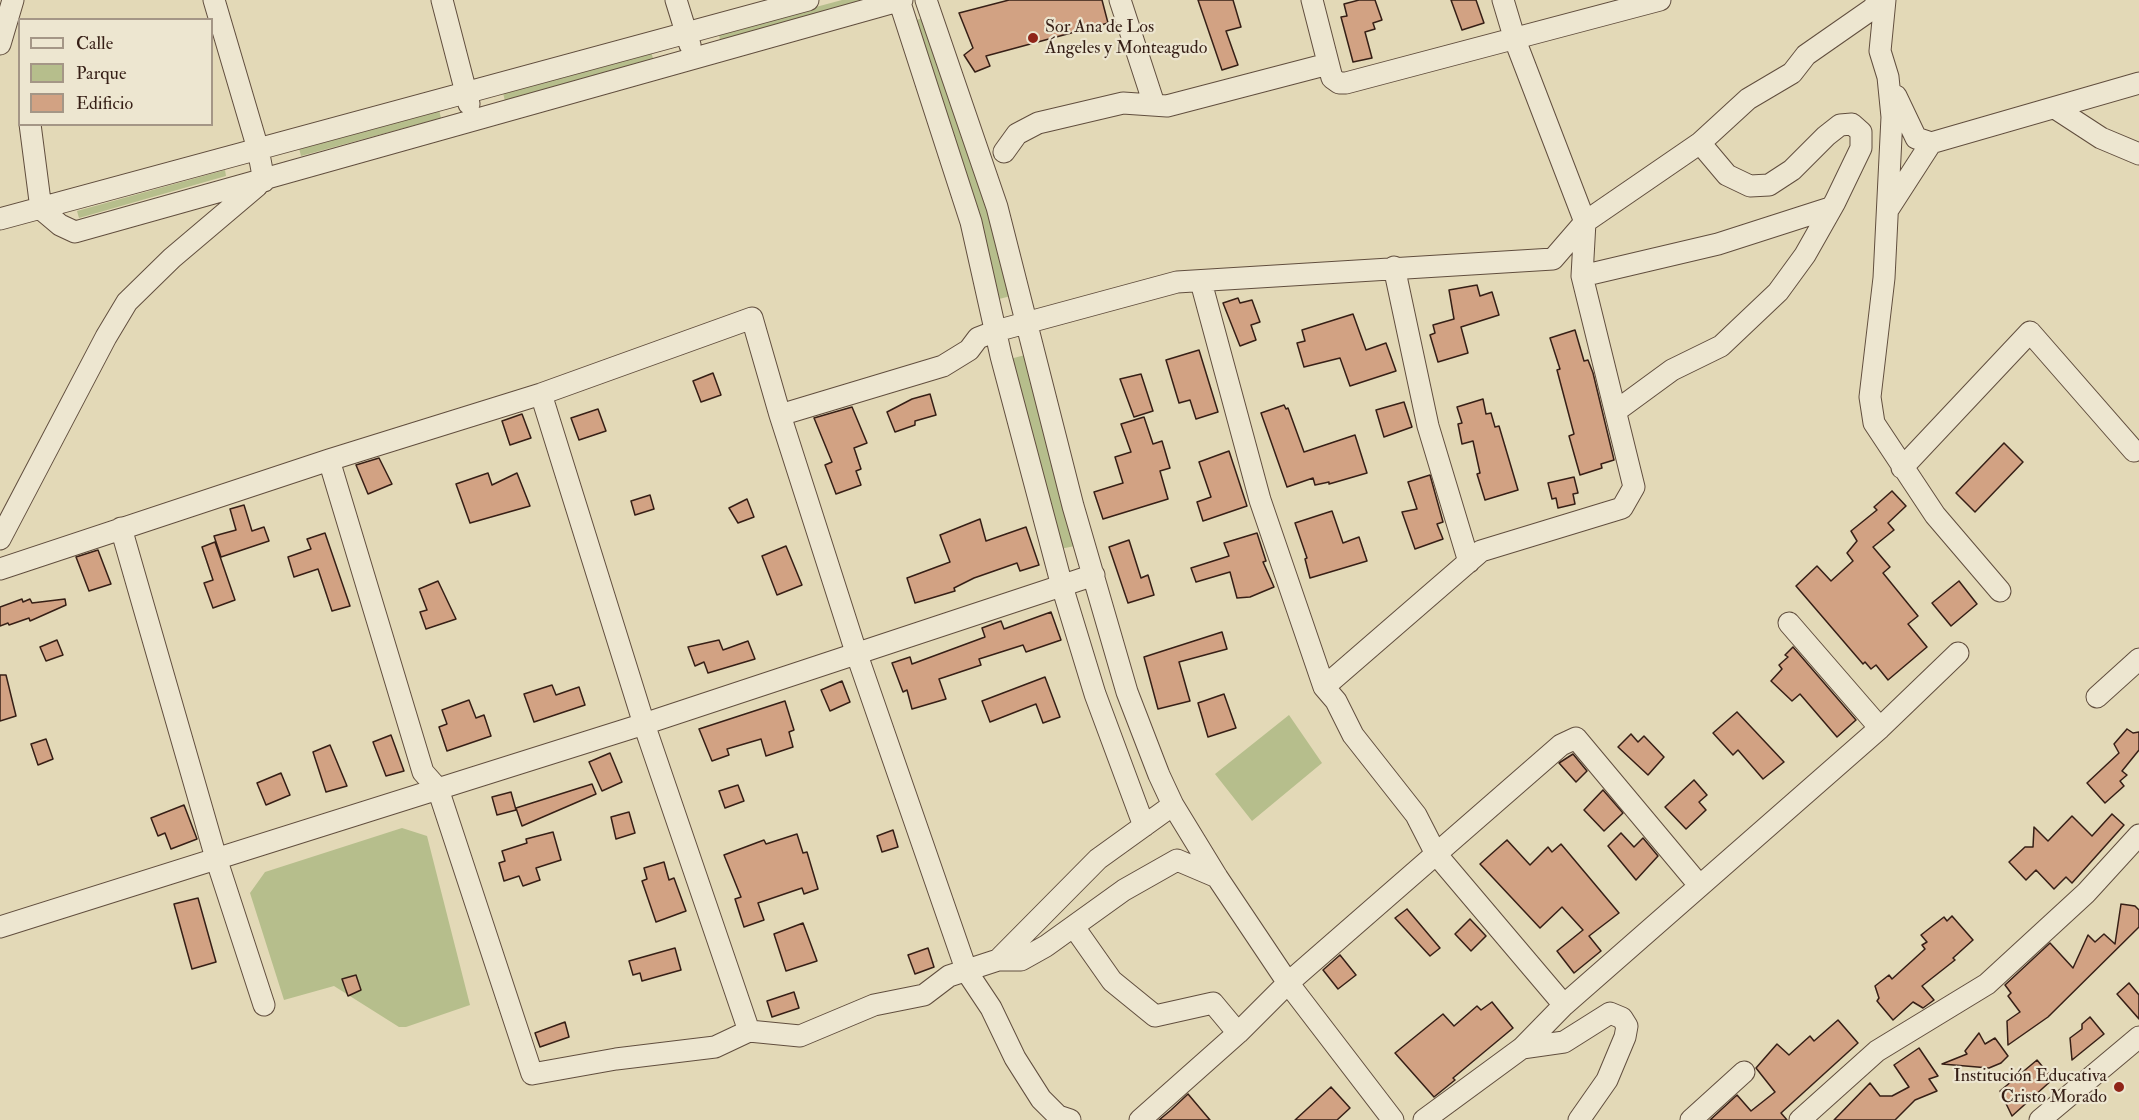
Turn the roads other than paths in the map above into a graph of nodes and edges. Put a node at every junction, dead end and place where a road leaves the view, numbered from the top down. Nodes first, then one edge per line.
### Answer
1 (14, 0) edge
2 (214, 0) edge
3 (442, 0) edge
4 (676, 0) edge
5 (808, 0) edge
6 (900, 0) edge
7 (926, 0) edge
8 (1120, 0) edge
9 (1312, 0) edge
10 (1503, 0) edge
11 (1660, 0) edge
12 (1880, 0) edge
13 (1885, 0) edge
14 (18, 25) edge
15 (685, 33) junction
16 (1515, 40) junction
17 (0, 44) edge
18 (694, 58) junction
19 (1328, 64) junction
20 (1888, 77) junction
21 (2139, 83) edge
22 (465, 92) junction
23 (1154, 104) junction
24 (2055, 108) junction
25 (475, 119) junction
26 (30, 126) edge
27 (1700, 143) junction
28 (1930, 143) junction
29 (258, 149) junction
30 (1004, 152) dead end
31 (2139, 154) edge
32 (264, 181) junction
33 (41, 208) junction
34 (1830, 208) junction
35 (1888, 209) junction
36 (0, 219) edge
37 (1586, 222) junction
38 (1394, 267) junction
39 (1582, 276) junction
40 (1201, 282) junction
41 (1026, 323) junction
42 (996, 331) junction
43 (541, 394) junction
44 (1616, 411) junction
45 (780, 415) junction
46 (2134, 451) dead end
47 (329, 460) junction
48 (1902, 468) junction
49 (121, 528) junction
50 (0, 539) edge
51 (1469, 562) junction
52 (0, 568) edge
53 (1094, 575) junction
54 (1062, 585) junction
55 (2000, 591) dead end
56 (1790, 623) dead end
57 (856, 652) junction
58 (1958, 653) dead end
59 (2139, 659) edge
60 (1324, 687) junction
61 (2097, 698) dead end
62 (644, 724) junction
63 (1880, 728) junction
64 (438, 789) junction
65 (1173, 805) junction
66 (1144, 826) junction
67 (2139, 835) edge
68 (1436, 854) junction
69 (216, 858) junction
70 (1217, 878) junction
71 (1699, 885) junction
72 (0, 927) edge
73 (1074, 927) junction
74 (998, 960) junction
75 (967, 972) junction
76 (1288, 983) junction
77 (264, 1005) dead end
78 (1564, 1005) junction
79 (749, 1031) junction
80 (1238, 1033) junction
81 (2139, 1037) edge
82 (1522, 1048) junction
83 (1744, 1072) dead end
84 (1070, 1120) edge
85 (1140, 1120) edge
86 (1393, 1120) edge
87 (1424, 1120) edge
88 (1579, 1120) edge
89 (1691, 1120) edge
90 (1800, 1120) edge
91 (2040, 1120) edge

1 - 14 street
1 - 17 street
2 - 29 street
3 - 22 street
4 - 15 street
5 - 15 street
6 - 18 street
6 - 42 street
7 - 41 street
8 - 23 street
9 - 19 street
10 - 16 street
11 - 16 street
12 - 27 street
13 - 20 street
15 - 18 street
15 - 22 street
16 - 19 street
16 - 37 street
18 - 25 street
19 - 23 street
20 - 28 street
20 - 35 street
21 - 24 street
22 - 25 street
22 - 29 street
23 - 30 street
24 - 28 street
24 - 31 street
25 - 32 street
26 - 33 street
27 - 34 street
27 - 37 street
28 - 35 street
29 - 32 street
29 - 33 street
32 - 33 street
32 - 50 street
33 - 36 street
34 - 39 street
34 - 44 street
35 - 48 street
37 - 38 street
37 - 39 street
38 - 40 street
38 - 51 street
39 - 44 street
40 - 41 street
40 - 60 street
41 - 42 street
41 - 53 street
42 - 45 street
42 - 54 street
43 - 45 street
43 - 47 street
43 - 62 street
44 - 51 street
45 - 57 street
46 - 48 street
47 - 49 street
47 - 64 street
48 - 55 street
49 - 52 street
49 - 69 street
51 - 60 street
53 - 54 street
53 - 65 street
54 - 57 street
54 - 66 street
56 - 63 street
57 - 62 street
57 - 75 street
58 - 63 street
59 - 61 street
60 - 68 street
62 - 64 street
62 - 79 street
63 - 71 street
64 - 69 street
64 - 79 street
65 - 66 street
65 - 70 street
66 - 74 street
67 - 90 street
68 - 71 street
68 - 76 street
68 - 78 street
69 - 72 street
69 - 77 street
70 - 73 street
70 - 76 street
71 - 78 street
73 - 74 street
73 - 80 street
74 - 75 street
75 - 79 street
75 - 84 street
76 - 80 street
76 - 86 street
78 - 82 street
80 - 85 street
81 - 91 street
82 - 87 street
82 - 88 street
83 - 89 street

